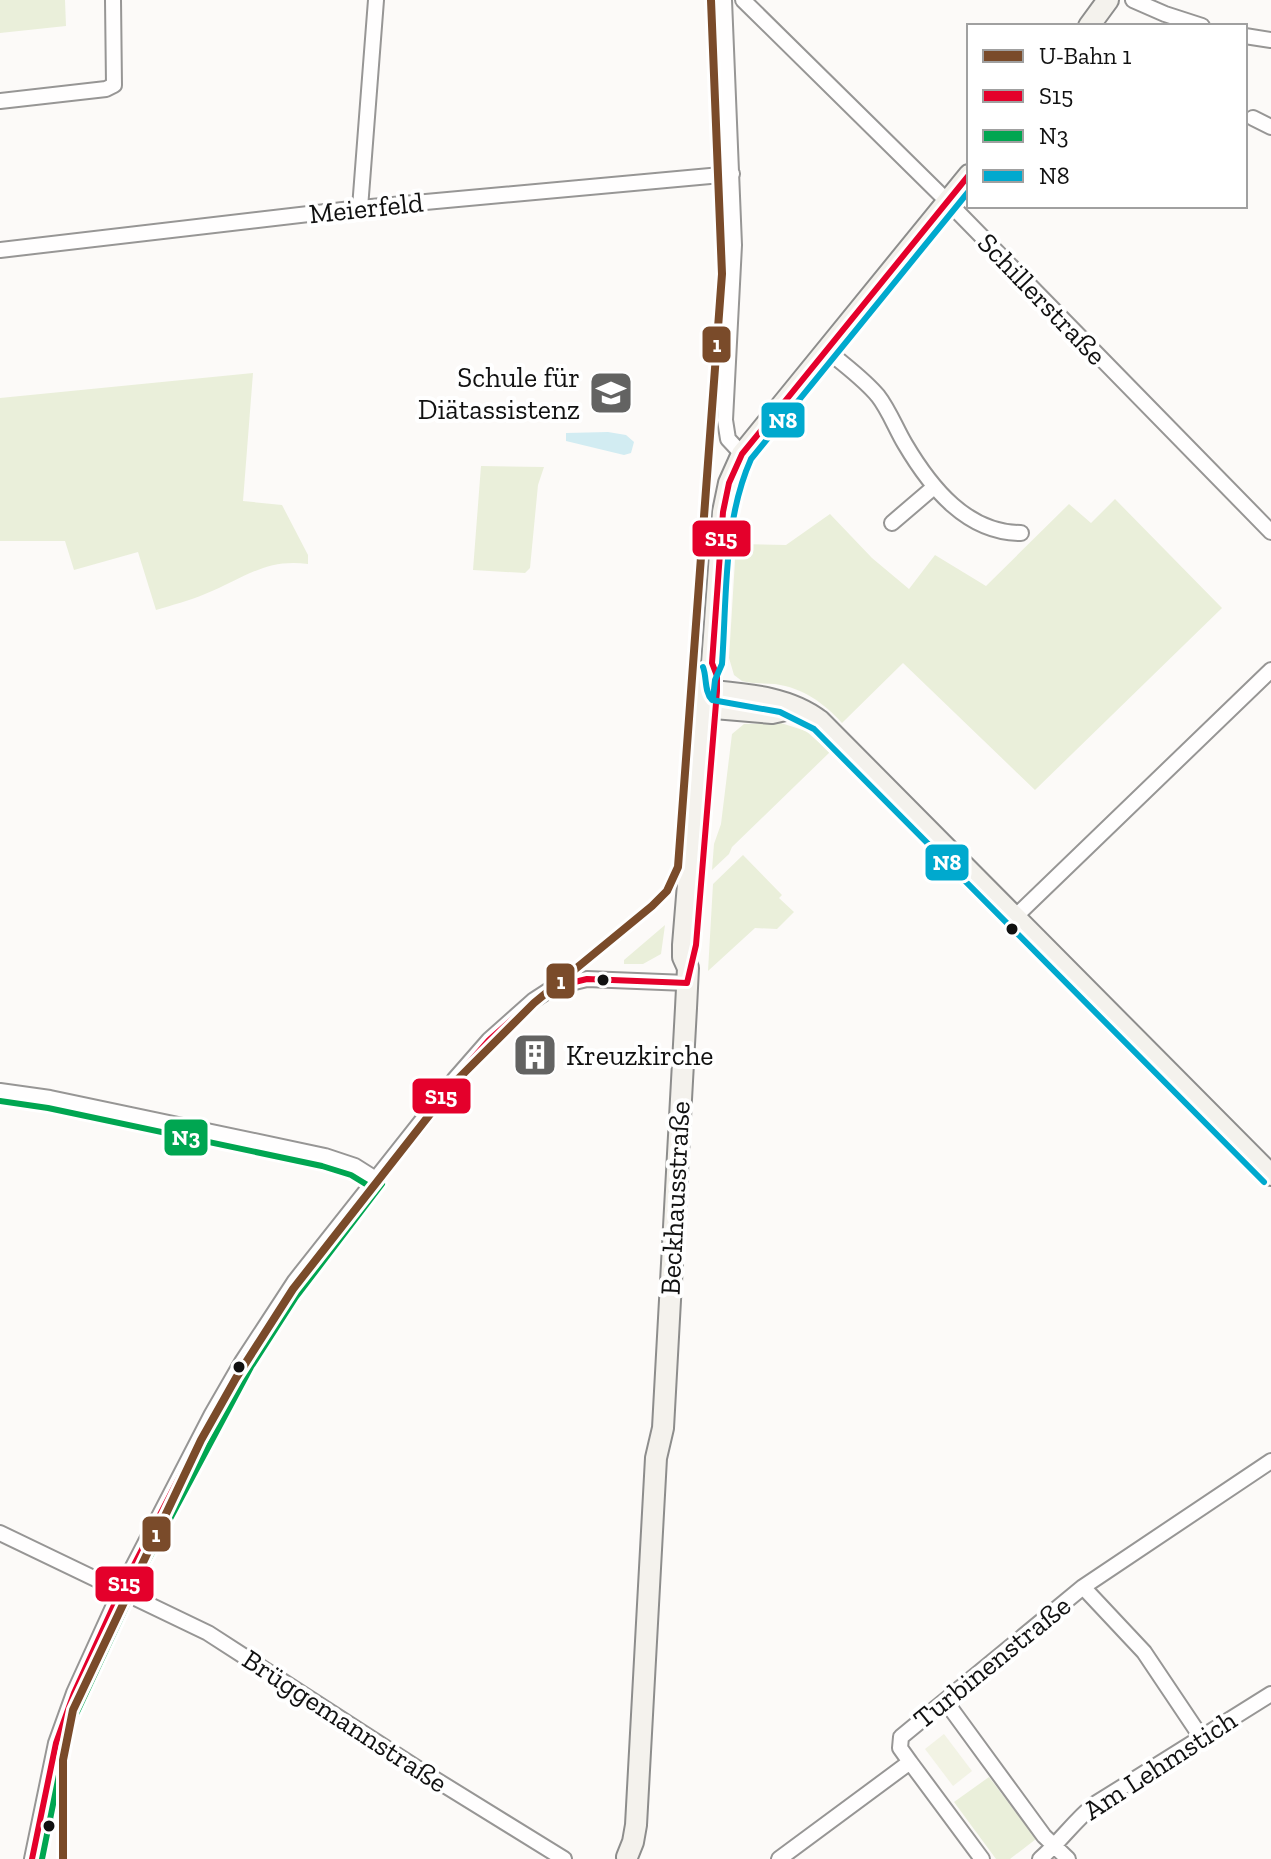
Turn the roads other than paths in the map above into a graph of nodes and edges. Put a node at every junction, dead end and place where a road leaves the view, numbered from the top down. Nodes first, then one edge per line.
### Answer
1 (113, 0) edge
2 (376, 0) edge
3 (724, 0) edge
4 (743, 0) edge
5 (1108, 0) edge
6 (1133, 0) edge
7 (1090, 24) edge
8 (1196, 24) edge
9 (1247, 36) edge
10 (1271, 40) edge
11 (0, 101) edge
12 (1253, 118) dead end
13 (1271, 127) edge
14 (732, 174) junction
15 (967, 178) edge
16 (948, 202) junction
17 (360, 208) junction
18 (0, 250) edge
19 (828, 351) junction
20 (742, 454) junction
21 (934, 487) junction
22 (892, 523) dead end
23 (1271, 532) edge
24 (1021, 533) dead end
25 (1271, 670) edge
26 (710, 699) junction
27 (1015, 917) junction
28 (687, 976) junction
29 (0, 1091) edge
30 (1271, 1175) edge
31 (374, 1178) junction
32 (1271, 1461) edge
33 (0, 1533) edge
34 (1083, 1587) junction
35 (120, 1592) junction
36 (1271, 1694) edge
37 (946, 1702) junction
38 (1201, 1737) junction
39 (910, 1762) junction
40 (1056, 1845) junction
41 (631, 1858) edge
42 (32, 1859) edge
43 (564, 1859) edge
44 (779, 1859) edge
45 (982, 1859) edge
46 (1040, 1859) edge
47 (1068, 1859) edge

1 - 11 street
2 - 17 street
3 - 14 street
4 - 16 street, Schillerstraße
5 - 7 main road
6 - 8 street
9 - 10 street
12 - 13 street
14 - 17 street, Meierfeld
14 - 20 street
15 - 16 main road, Beckhausstraße
16 - 19 main road, Beckhausstraße
16 - 23 street, Schillerstraße
17 - 18 street, Meierfeld
19 - 20 main road, Beckhausstraße
19 - 21 street
20 - 26 main road, Beckhausstraße
21 - 22 street
21 - 24 street
25 - 27 street
26 - 27 main road
26 - 28 main road, Beckhausstraße
27 - 30 main road
28 - 31 street
28 - 41 main road, Beckhausstraße
29 - 31 street
31 - 35 street
32 - 34 street, Turbinenstraße
33 - 35 street, Brüggemannstraße
34 - 37 street, Turbinenstraße
34 - 38 street
35 - 42 street
35 - 43 street, Brüggemannstraße
36 - 38 street, Am Lehmstich
37 - 39 street, Turbinenstraße
37 - 40 street
38 - 40 street, Am Lehmstich
39 - 44 street, Turbinenstraße
39 - 45 street
40 - 46 street, Am Lehmstich
40 - 47 street, Am Lehmstich

